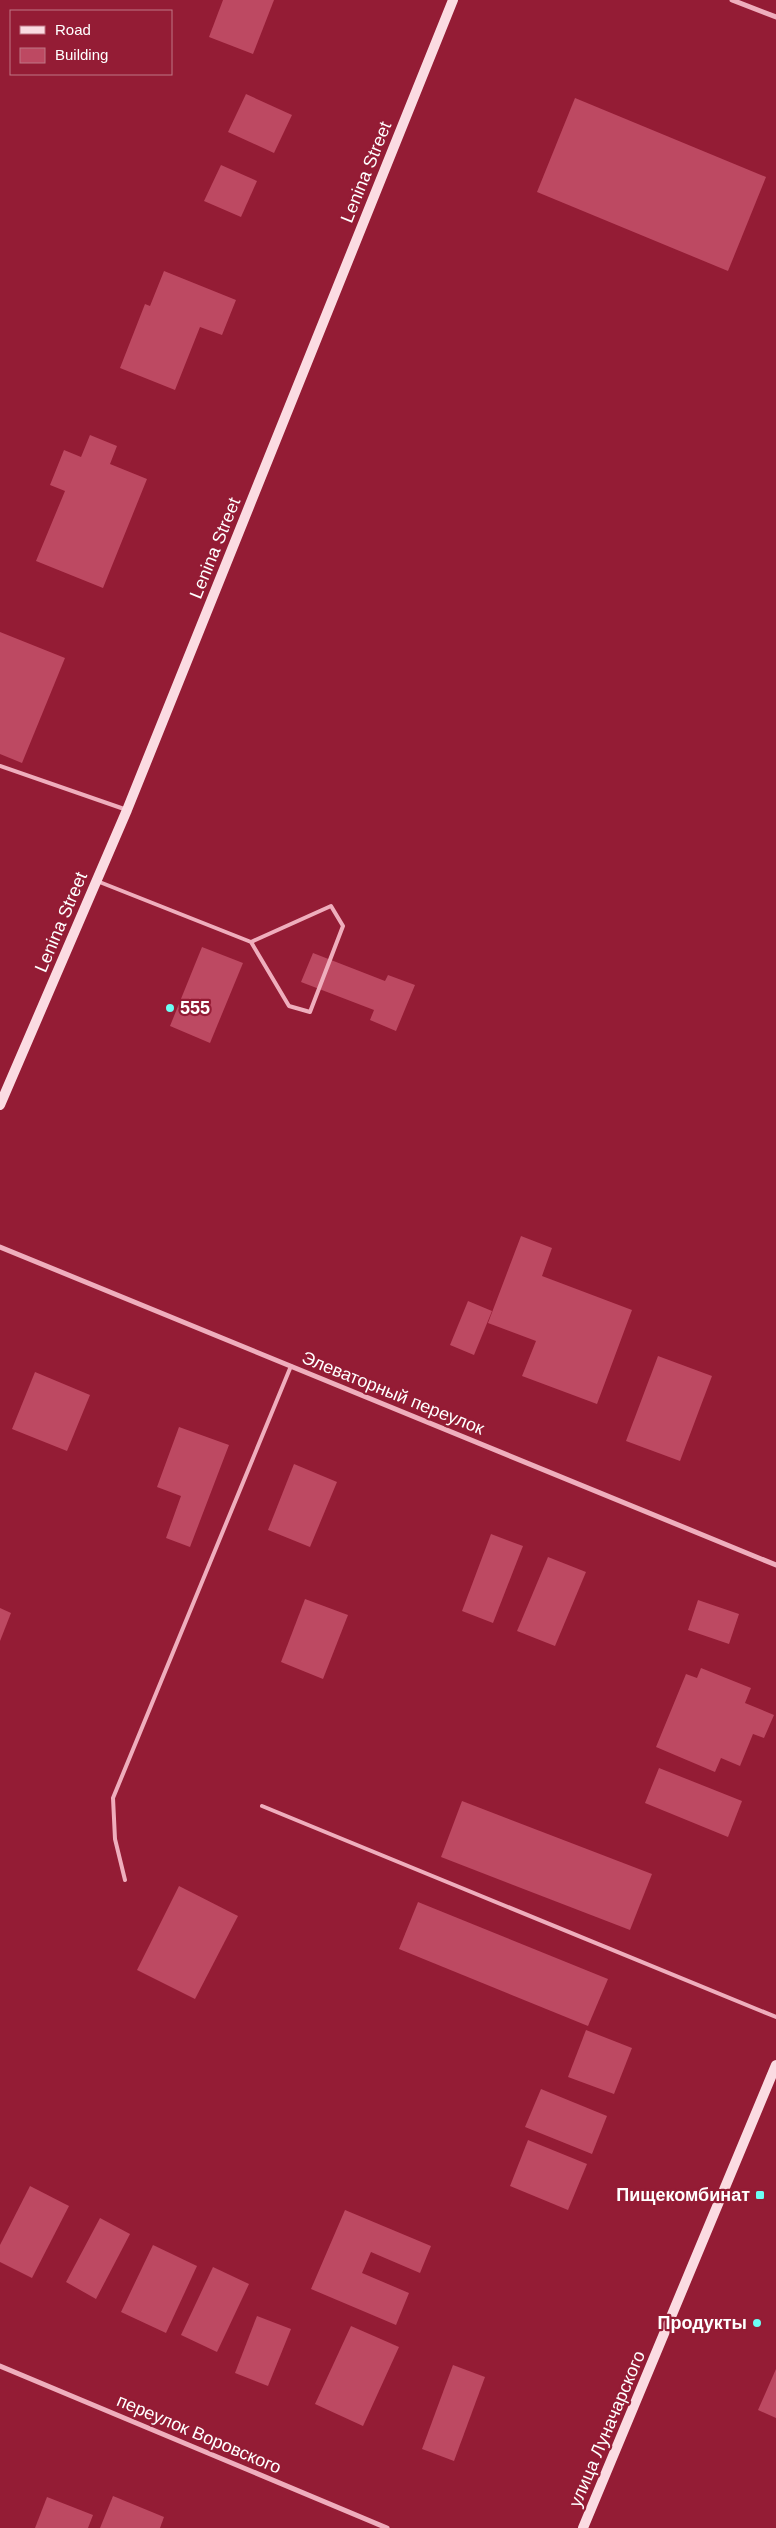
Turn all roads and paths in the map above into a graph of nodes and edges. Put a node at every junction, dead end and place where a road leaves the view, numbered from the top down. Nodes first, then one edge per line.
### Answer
1 (453, 0) edge
2 (732, 0) edge
3 (776, 17) edge
4 (0, 766) edge
5 (127, 810) junction
6 (97, 881) junction
7 (252, 942) junction
8 (0, 1105) edge
9 (0, 1246) edge
10 (291, 1366) junction
11 (776, 1565) edge
12 (262, 1806) dead end
13 (125, 1880) dead end
14 (776, 2017) edge
15 (776, 2065) edge
16 (0, 2366) edge
17 (387, 2528) edge
18 (583, 2528) edge

1 - 5 main road, Lenina Street
2 - 3 street
4 - 5 lane
5 - 6 main road, Lenina Street
6 - 7 lane
6 - 8 main road, Lenina Street
7 - 7 lane
9 - 10 street, Элеваторный переулок
10 - 11 street, Элеваторный переулок
10 - 13 lane
12 - 14 lane
15 - 18 main road, улица Луначарского
16 - 17 street, переулок Воровского

